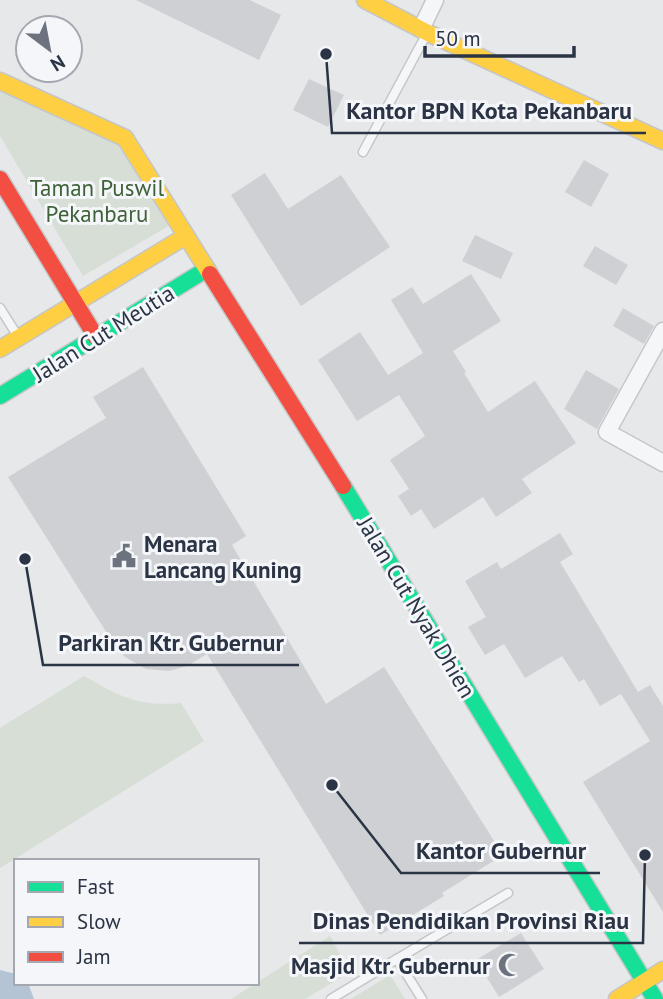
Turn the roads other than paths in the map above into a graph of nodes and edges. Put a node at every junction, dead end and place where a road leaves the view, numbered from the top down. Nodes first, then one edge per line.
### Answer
1 (365, 0) edge
2 (435, 0) edge
3 (424, 31) junction
4 (0, 81) edge
5 (663, 141) edge
6 (363, 152) dead end
7 (0, 179) edge
8 (186, 236) junction
9 (207, 269) junction
10 (75, 303) junction
11 (1, 312) edge
12 (663, 331) edge
13 (96, 337) junction
14 (19, 338) junction
15 (0, 349) edge
16 (0, 396) edge
17 (663, 463) edge
18 (508, 893) dead end
19 (397, 959) junction
20 (663, 970) edge
21 (644, 982) junction
22 (331, 999) edge
23 (422, 999) edge
24 (617, 999) edge
25 (655, 999) edge

1 - 3 street
2 - 3 street
3 - 5 street
3 - 6 lane
4 - 8 street, Jalan Cut Nyak Dhien
7 - 10 street
8 - 9 street, Jalan Cut Nyak Dhien
8 - 10 street, Jalan Cut Meutia
9 - 13 street, Jalan Cut Meutia
9 - 21 street, Jalan Cut Nyak Dhien
10 - 13 street
10 - 14 street, Jalan Cut Meutia
11 - 14 lane
12 - 17 street
13 - 16 street, Jalan Cut Meutia
14 - 15 street, Jalan Cut Meutia
18 - 19 lane
19 - 22 lane
19 - 23 lane
20 - 21 street
21 - 24 street
21 - 25 street, Jalan Cut Nyak Dhien

